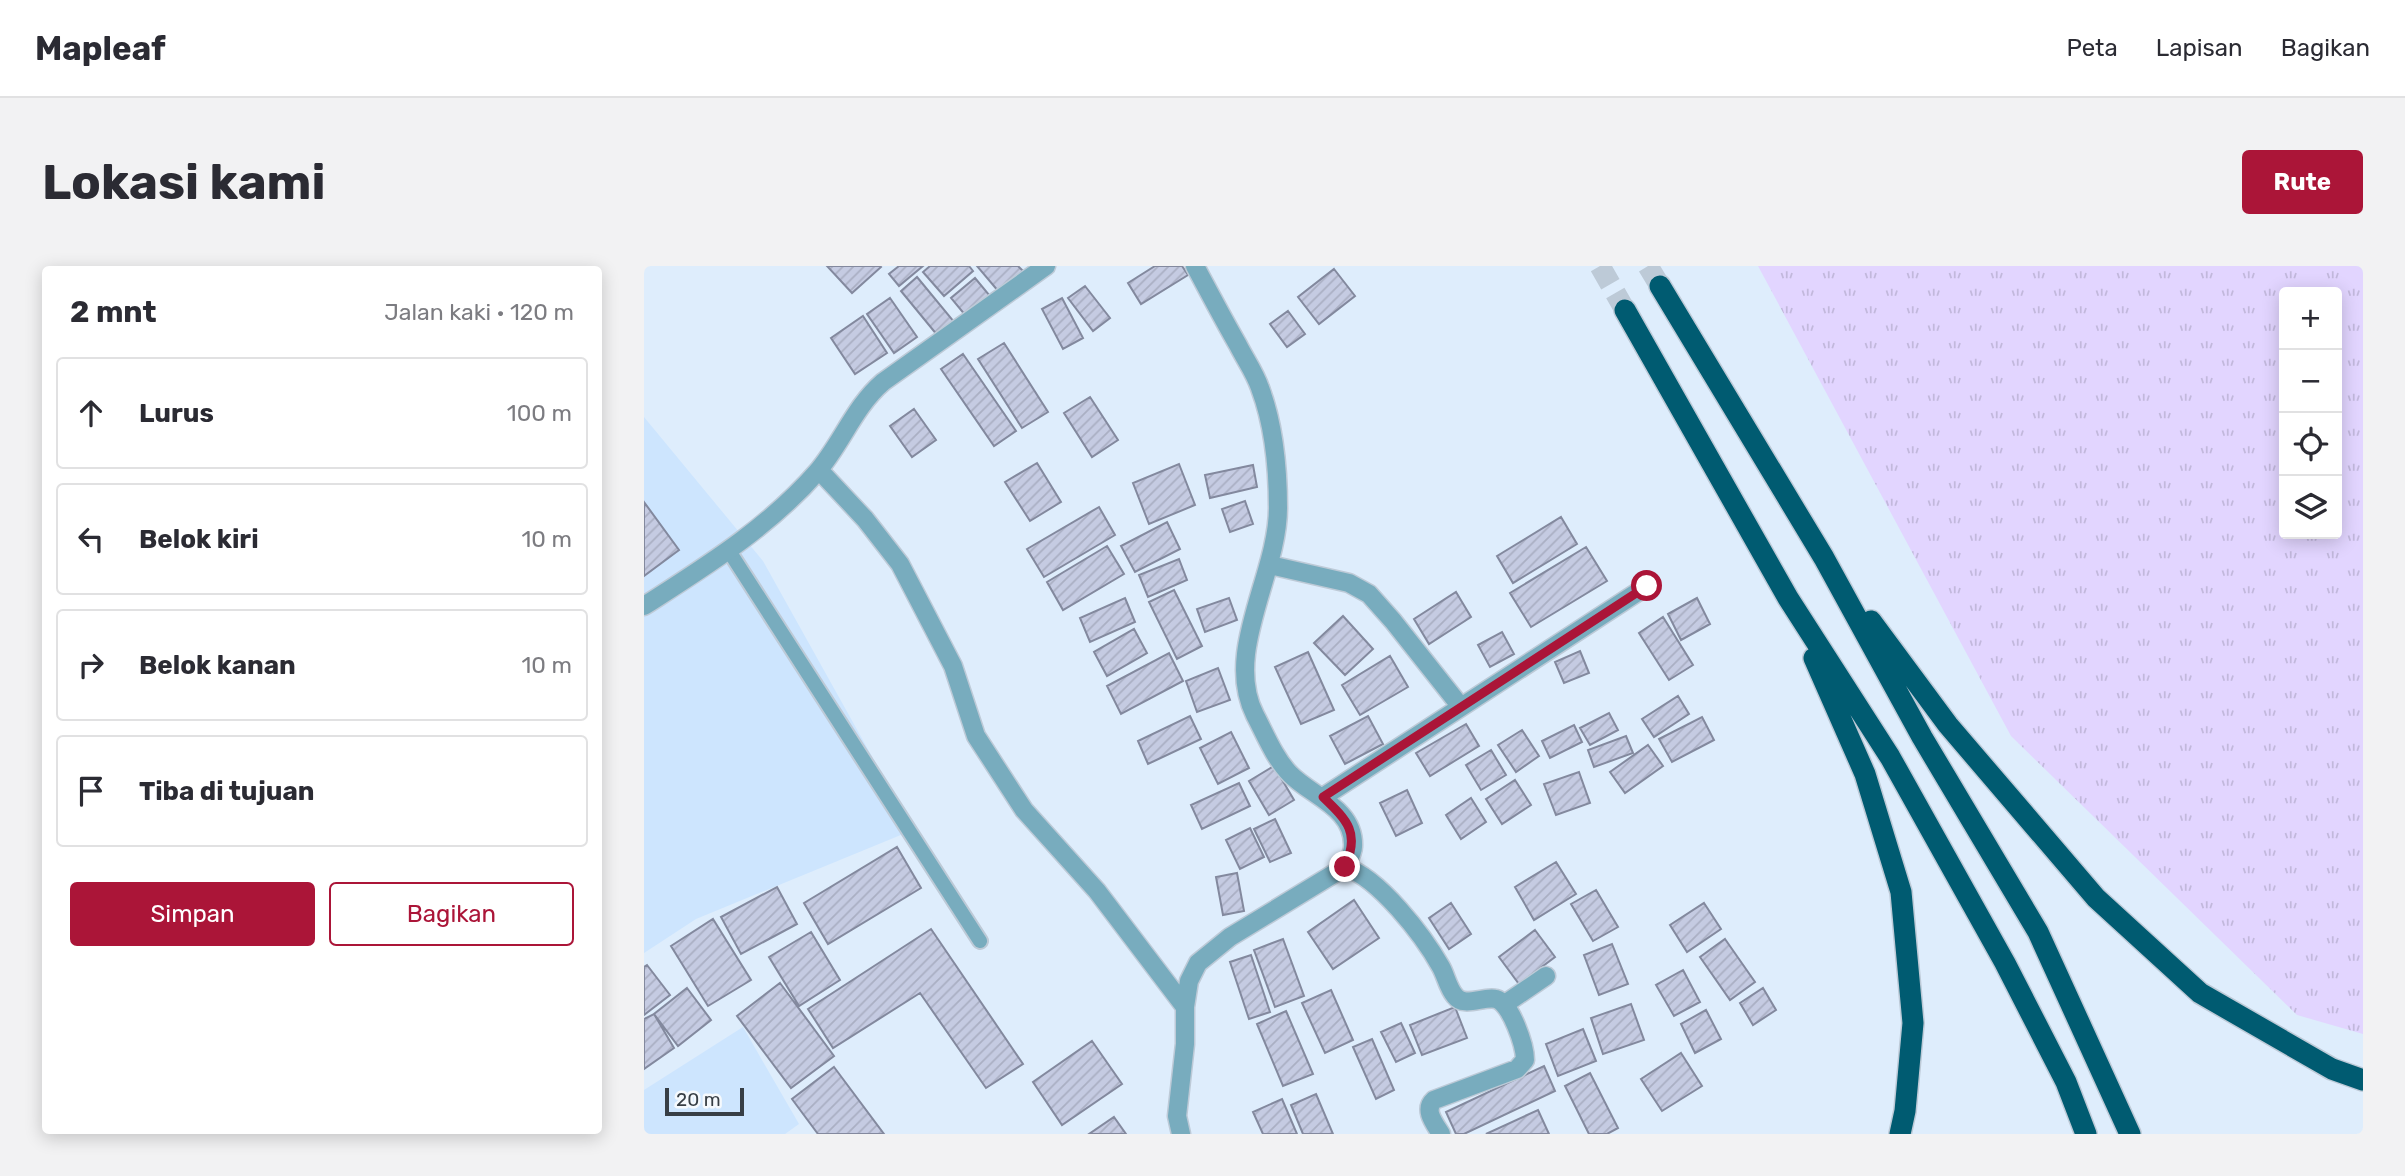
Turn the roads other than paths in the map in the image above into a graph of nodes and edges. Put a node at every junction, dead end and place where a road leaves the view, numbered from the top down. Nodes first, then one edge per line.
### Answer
1 (1195, 266) edge
2 (1043, 267) edge
3 (1660, 286) tunnel mouth
4 (1625, 310) tunnel mouth
5 (819, 470) junction
6 (729, 551) junction
7 (1824, 558) junction
8 (1270, 565) junction
9 (1647, 586) dead end
10 (1788, 598) junction
11 (644, 606) edge
12 (1461, 708) junction
13 (1323, 797) junction
14 (1345, 867) junction
15 (980, 941) dead end
16 (1546, 976) dead end
17 (1505, 1004) junction
18 (1185, 1007) junction
19 (2363, 1080) edge
20 (1181, 1134) edge
21 (1441, 1134) edge
22 (1900, 1134) edge
23 (2086, 1134) edge
24 (2130, 1134) edge

1 - 8 street
2 - 5 street
3 - 7 highway
4 - 10 highway
5 - 6 street
5 - 18 street
6 - 11 street
6 - 15 lane
7 - 19 highway
7 - 24 highway
8 - 12 street
8 - 13 street
9 - 12 street
10 - 22 highway
10 - 23 highway
12 - 13 street
13 - 14 street
14 - 17 street
14 - 18 street
16 - 17 street
17 - 21 street
18 - 20 street

